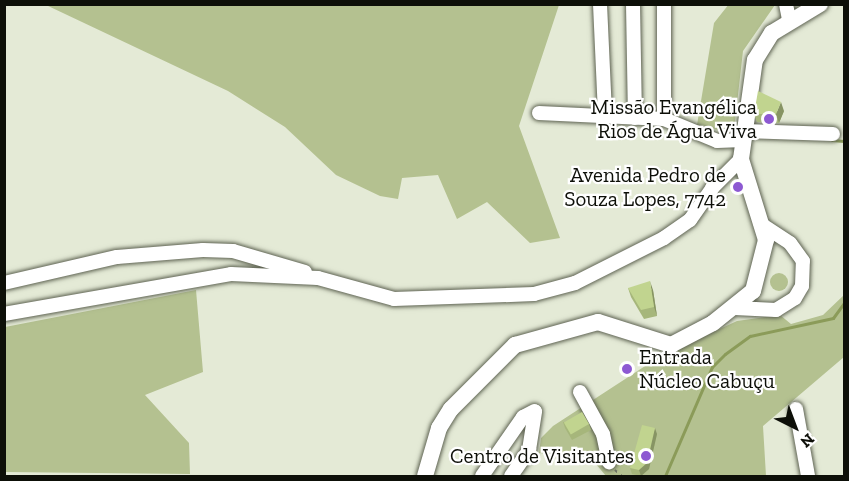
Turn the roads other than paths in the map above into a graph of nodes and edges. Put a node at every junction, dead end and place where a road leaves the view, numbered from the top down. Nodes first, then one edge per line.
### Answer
1 (600, 4) edge
2 (633, 4) edge
3 (664, 4) edge
4 (820, 4) edge
5 (788, 12) edge
6 (539, 113) dead end
7 (605, 116) junction
8 (635, 118) junction
9 (664, 119) junction
10 (833, 134) dead end
11 (744, 136) junction
12 (741, 159) junction
13 (761, 224) junction
14 (318, 278) junction
15 (4, 283) edge
16 (735, 308) junction
17 (4, 314) edge
18 (580, 392) dead end
19 (796, 409) dead end
20 (609, 462) dead end
21 (425, 477) edge
22 (482, 477) edge
23 (511, 477) edge
24 (808, 477) edge

1 - 7 street
2 - 8 street
3 - 9 street
4 - 5 main road
5 - 11 main road
6 - 7 street
7 - 8 street
8 - 9 street
9 - 11 street
10 - 11 street
11 - 12 main road
12 - 13 main road
12 - 14 street
13 - 16 main road
13 - 16 street
14 - 15 street
14 - 17 street
16 - 21 main road
18 - 20 street
19 - 24 street
22 - 23 street

